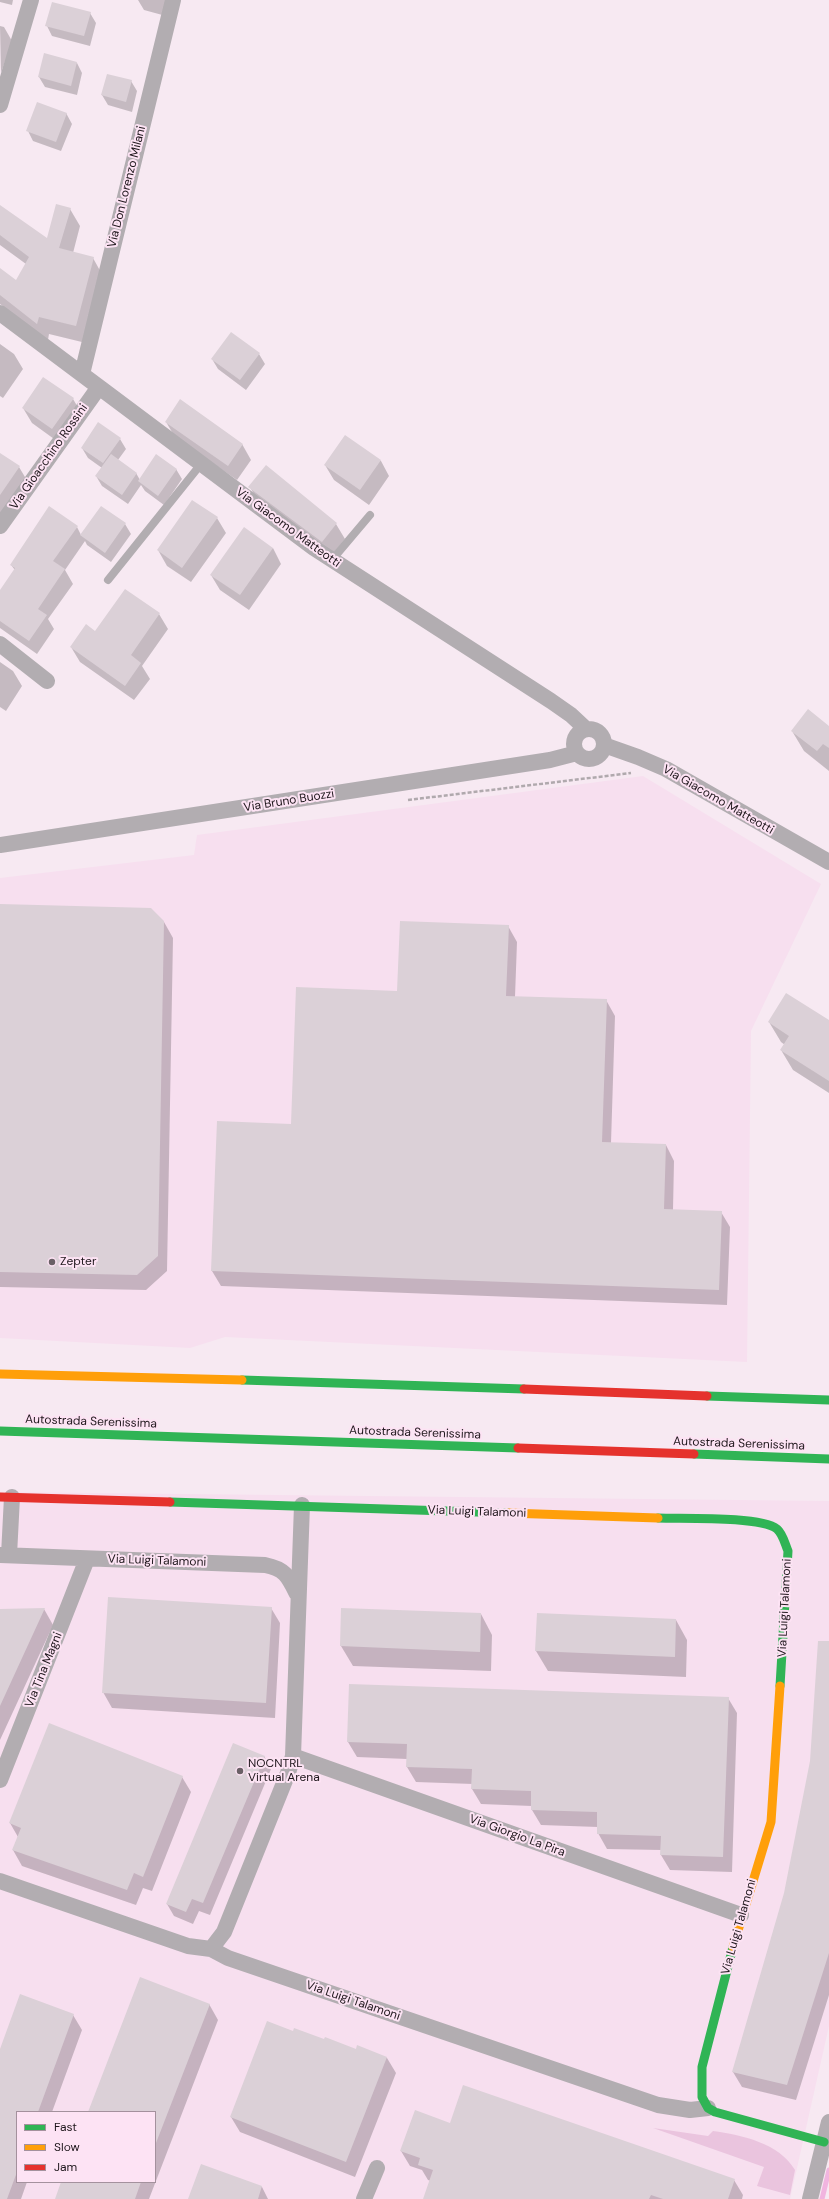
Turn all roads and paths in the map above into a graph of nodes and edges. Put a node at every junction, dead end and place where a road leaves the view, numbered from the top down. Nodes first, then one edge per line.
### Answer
1 (31, 0) edge
2 (173, 0) edge
3 (0, 105) edge
4 (0, 313) edge
5 (82, 374) junction
6 (98, 387) junction
7 (201, 464) junction
8 (370, 515) dead end
9 (0, 526) edge
10 (332, 560) junction
11 (108, 580) dead end
12 (0, 644) edge
13 (47, 681) dead end
14 (586, 729) junction
15 (604, 745) junction
16 (577, 753) junction
17 (0, 845) edge
18 (829, 862) edge
19 (0, 1374) edge
20 (829, 1400) edge
21 (0, 1431) edge
22 (829, 1459) edge
23 (6, 1497) edge
24 (302, 1505) junction
25 (5, 1555) edge
26 (87, 1559) junction
27 (297, 1594) junction
28 (293, 1756) junction
29 (0, 1780) edge
30 (0, 1881) edge
31 (741, 1915) junction
32 (211, 1949) junction
33 (708, 2108) junction
34 (829, 2122) edge
35 (824, 2142) junction
36 (377, 2168) dead end
37 (364, 2199) edge
38 (810, 2199) edge

1 - 3 street
2 - 5 street, Via Don Lorenzo Milani
4 - 5 street, Via Giacomo Matteotti
5 - 6 street, Via Giacomo Matteotti
6 - 7 street, Via Giacomo Matteotti
6 - 9 street, Via Gioacchino Rossini
7 - 10 street, Via Giacomo Matteotti
7 - 11 lane
8 - 10 lane
10 - 14 street, Via Giacomo Matteotti
12 - 13 street
14 - 15 street, Via Giacomo Matteotti
14 - 16 street
15 - 16 street
15 - 18 street, Via Giacomo Matteotti
16 - 17 street, Via Bruno Buozzi
19 - 20 main road
21 - 22 main road, Autostrada Serenissima
23 - 24 main road, Via Luigi Talamoni
23 - 25 street, Via Luigi Talamoni
24 - 27 street
24 - 31 main road, Via Luigi Talamoni
25 - 26 street, Via Luigi Talamoni
26 - 27 street, Via Luigi Talamoni
26 - 29 street, Via Tina Magni
27 - 28 street
28 - 31 street, Via Giorgio La Pira
28 - 32 street
30 - 32 street, Via Luigi Talamoni
31 - 33 main road, Via Luigi Talamoni
32 - 33 street, Via Luigi Talamoni
33 - 35 main road, Via Luigi Talamoni
34 - 35 street
35 - 38 street
36 - 37 street

